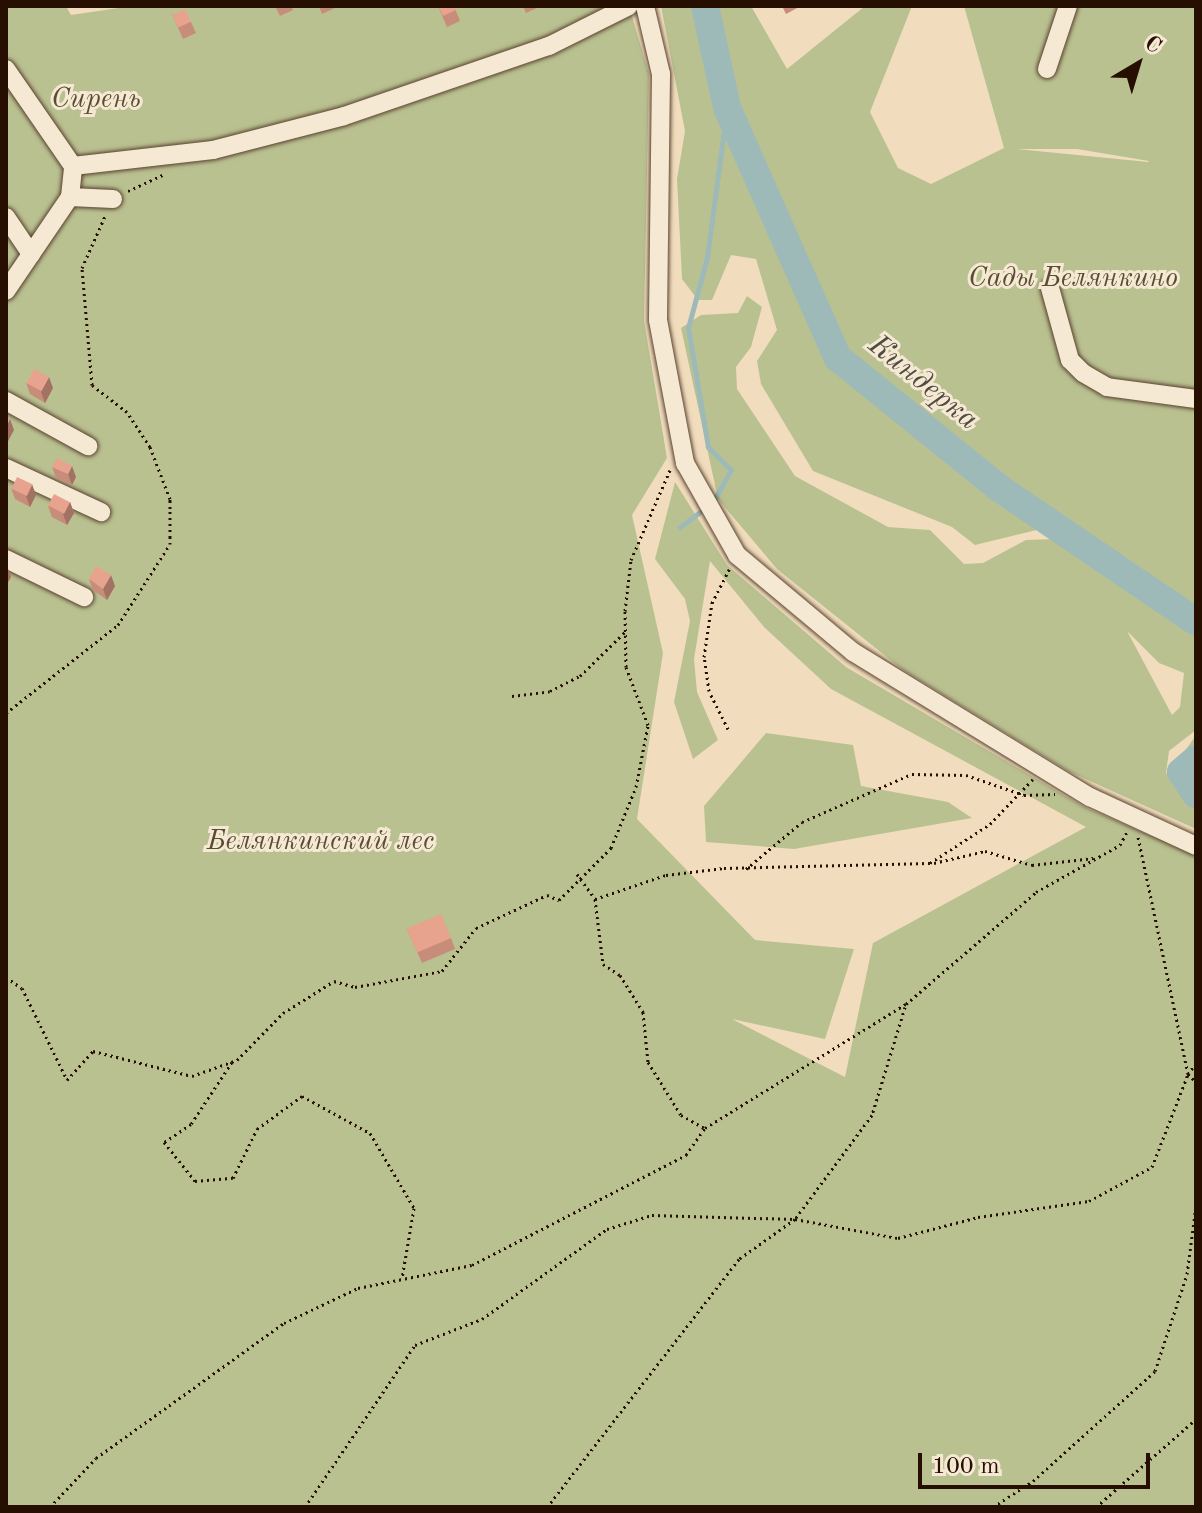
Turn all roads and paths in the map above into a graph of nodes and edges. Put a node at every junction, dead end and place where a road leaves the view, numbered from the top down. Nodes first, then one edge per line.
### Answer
1 (629, 6) edge
2 (645, 6) edge
3 (1068, 6) edge
4 (6, 69) edge
5 (1047, 69) dead end
6 (73, 166) junction
7 (170, 171) dead end
8 (70, 197) junction
9 (113, 199) junction
10 (6, 217) edge
11 (31, 254) junction
12 (1050, 288) dead end
13 (6, 291) edge
14 (1196, 399) edge
15 (6, 401) edge
16 (682, 444) junction
17 (88, 446) dead end
18 (6, 468) edge
19 (101, 512) dead end
20 (737, 555) junction
21 (6, 559) edge
22 (84, 597) dead end
23 (625, 632) junction
24 (512, 696) dead end
25 (6, 713) edge
26 (728, 729) dead end
27 (1040, 767) junction
28 (1078, 790) junction
29 (1024, 795) junction
30 (1135, 818) junction
31 (1196, 846) edge
32 (1097, 858) junction
33 (930, 863) junction
34 (746, 869) junction
35 (577, 874) junction
36 (595, 899) junction
37 (6, 977) edge
38 (906, 1004) junction
39 (232, 1061) junction
40 (1196, 1063) edge
41 (1188, 1074) junction
42 (1196, 1082) edge
43 (705, 1128) junction
44 (1196, 1207) edge
45 (795, 1219) junction
46 (1195, 1238) edge
47 (402, 1278) dead end
48 (1196, 1419) edge
49 (50, 1507) edge
50 (305, 1507) edge
51 (547, 1507) edge
52 (748, 1507) edge
53 (766, 1507) edge
54 (993, 1507) edge
55 (1096, 1507) edge

1 - 6 street
2 - 16 street
3 - 5 street
4 - 6 street
6 - 8 street
7 - 9 path
8 - 9 street
8 - 11 street
9 - 25 path
10 - 11 street
11 - 13 street
12 - 14 street
15 - 17 street
16 - 20 street
16 - 23 path
18 - 19 street
20 - 26 path
20 - 27 street
21 - 22 street
23 - 24 path
23 - 35 path
27 - 28 street
27 - 29 path
28 - 29 path
28 - 30 street
29 - 33 path
29 - 34 path
30 - 31 street
30 - 32 path
30 - 41 path
32 - 33 path
32 - 38 path
33 - 34 path
34 - 36 path
35 - 36 path
35 - 39 path
36 - 43 path
37 - 39 path
38 - 43 path
38 - 45 path
39 - 47 path
40 - 41 path
41 - 42 path
41 - 45 path
43 - 49 path
44 - 46 path
45 - 50 path
45 - 51 path
46 - 54 path
48 - 55 path
52 - 53 path

